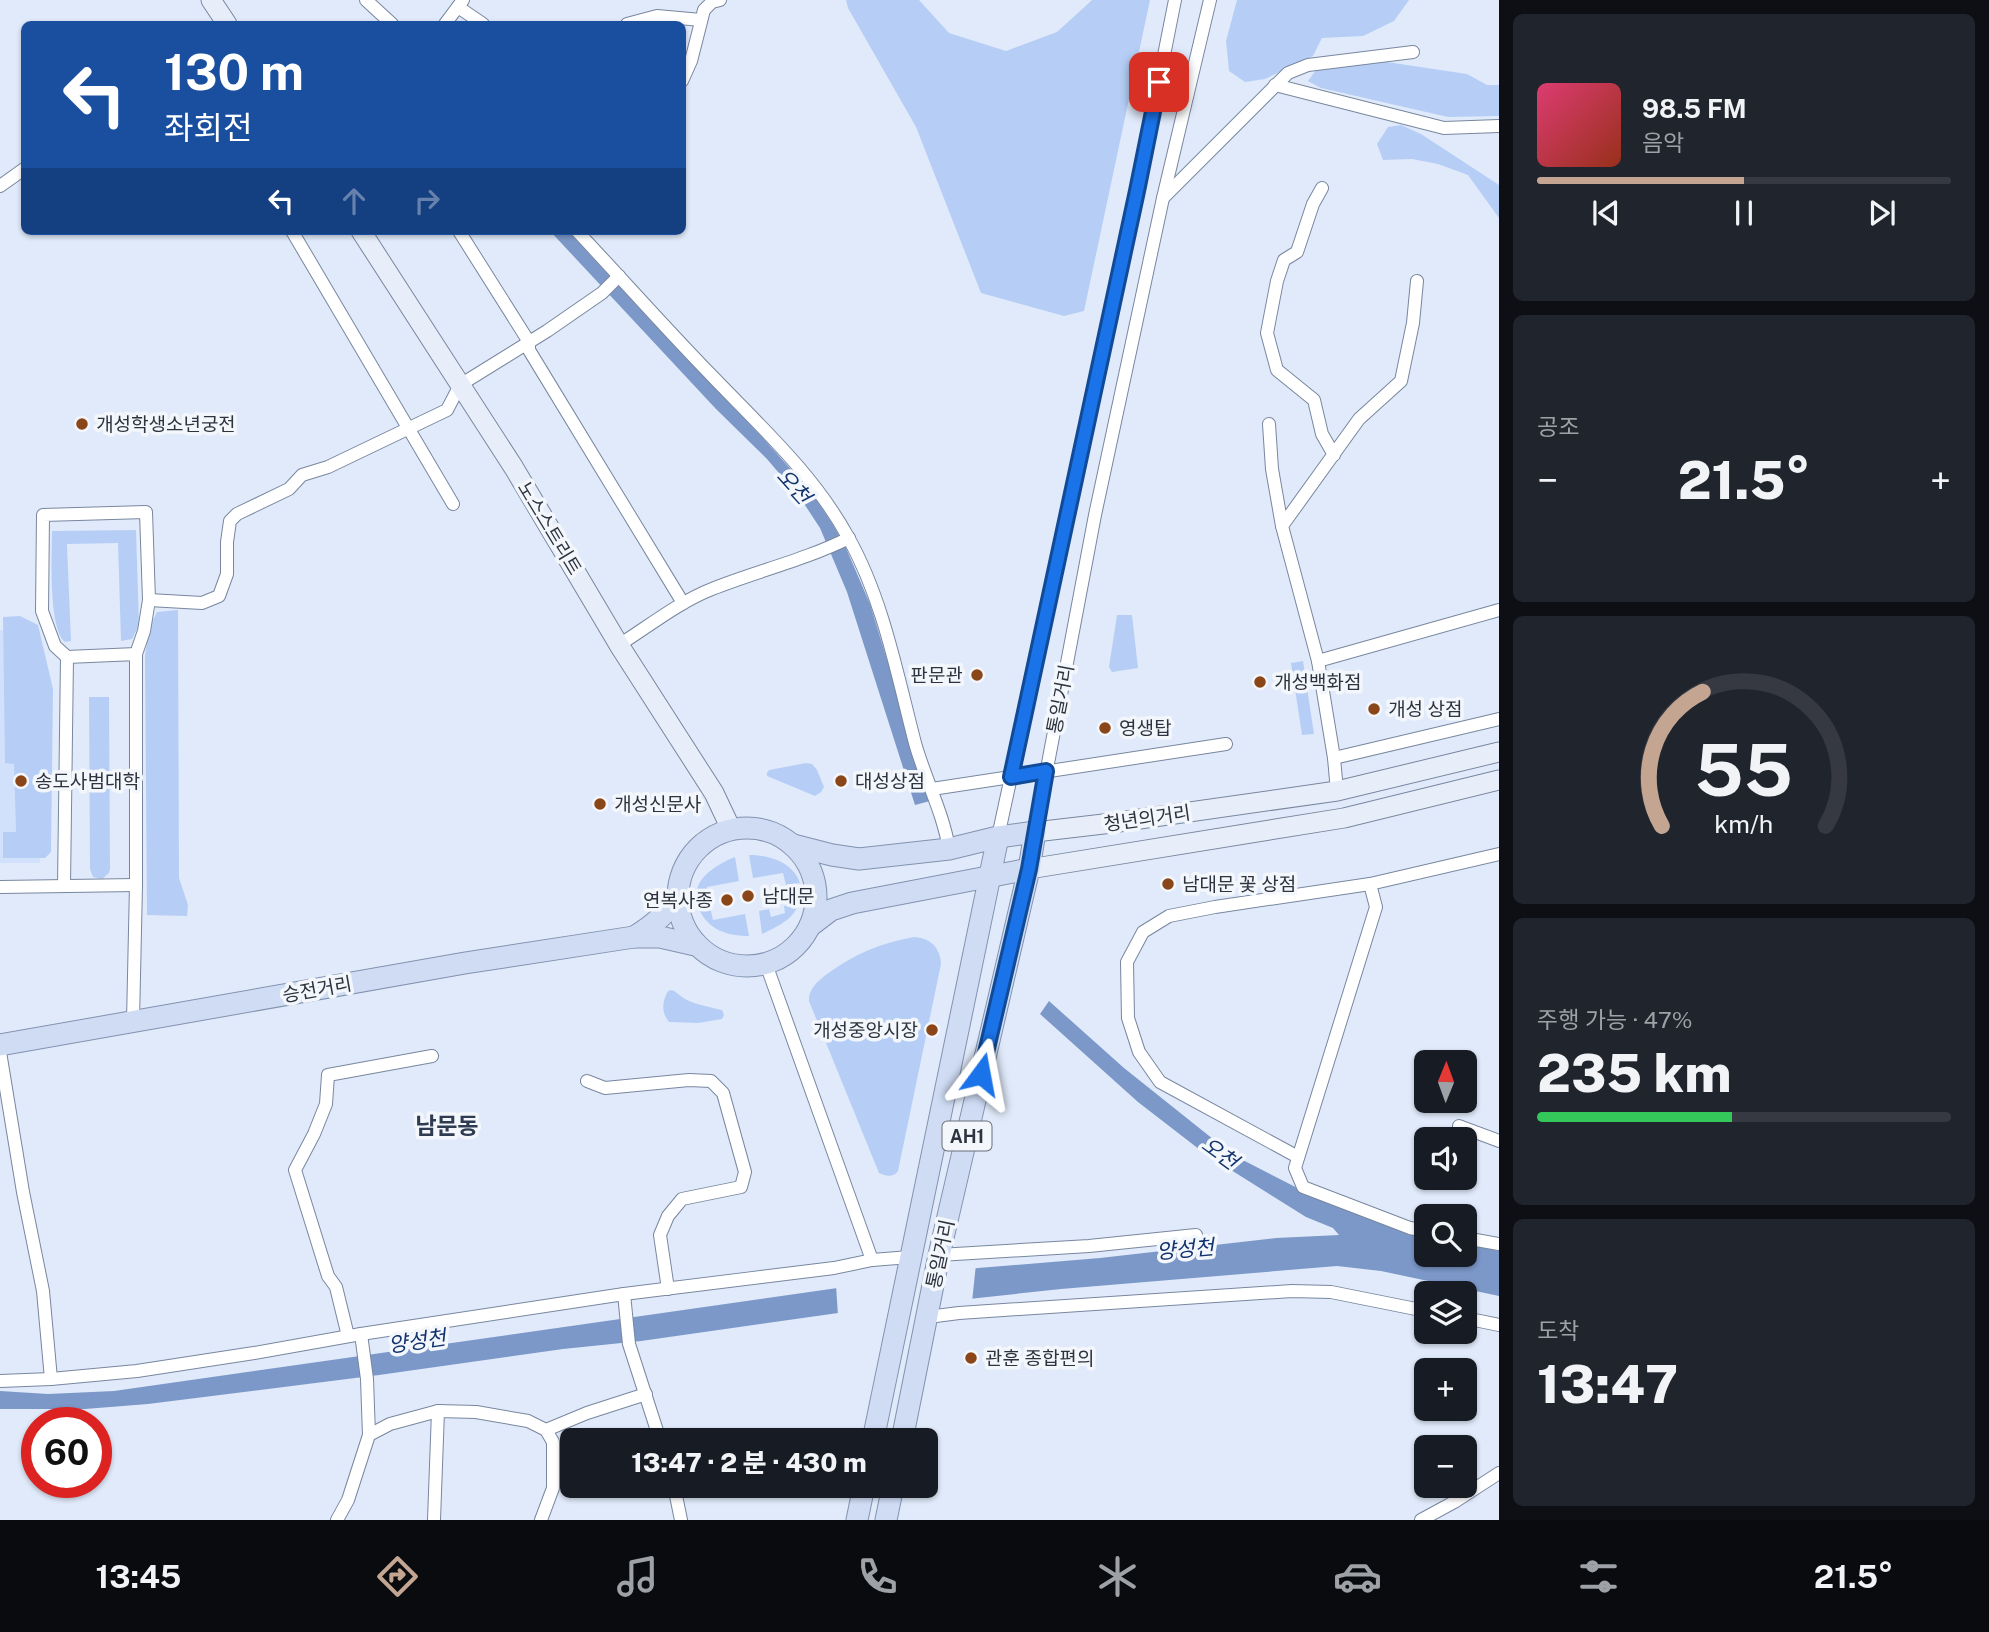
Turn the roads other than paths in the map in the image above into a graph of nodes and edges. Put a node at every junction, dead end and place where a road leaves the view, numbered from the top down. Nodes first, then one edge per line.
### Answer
1 (211, 0) edge
2 (366, 0) edge
3 (720, 0) edge
4 (1175, 0) edge
5 (1210, 0) edge
6 (461, 4) edge
7 (702, 20) junction
8 (225, 21) edge
9 (389, 21) edge
10 (447, 21) edge
11 (481, 21) edge
12 (638, 21) edge
13 (1413, 52) dead end
14 (686, 72) edge
15 (1275, 85) junction
16 (1499, 127) edge
17 (21, 171) edge
18 (0, 186) edge
19 (1322, 188) dead end
20 (1163, 198) junction
21 (294, 235) edge
22 (364, 235) edge
23 (461, 235) edge
24 (580, 235) edge
25 (617, 278) junction
26 (1417, 281) dead end
27 (529, 342) junction
28 (460, 385) junction
29 (1269, 424) dead end
30 (409, 429) junction
31 (1334, 455) junction
32 (453, 504) dead end
33 (1282, 526) junction
34 (846, 539) junction
35 (149, 600) junction
36 (683, 603) junction
37 (1499, 610) edge
38 (619, 645) junction
39 (136, 654) junction
40 (67, 657) junction
41 (1318, 661) junction
42 (1499, 719) edge
43 (1226, 744) dead end
44 (1499, 752) edge
45 (1334, 758) junction
46 (1046, 771) junction
47 (1011, 777) junction
48 (1499, 780) edge
49 (932, 789) junction
50 (1337, 791) junction
51 (731, 829) junction
52 (1035, 832) junction
53 (998, 838) junction
54 (793, 845) junction
55 (949, 849) junction
56 (1499, 854) edge
57 (1029, 869) junction
58 (991, 877) junction
59 (1370, 884) junction
60 (136, 885) junction
61 (64, 886) junction
62 (0, 887) edge
63 (677, 898) junction
64 (810, 926) junction
65 (634, 937) junction
66 (695, 945) junction
67 (766, 964) junction
68 (133, 1021) junction
69 (0, 1045) edge
70 (0, 1052) edge
71 (432, 1056) dead end
72 (587, 1081) dead end
73 (1459, 1126) dead end
74 (1499, 1141) edge
75 (1298, 1157) junction
76 (1414, 1229) edge
77 (1196, 1236) dead end
78 (1477, 1240) edge
79 (1499, 1244) edge
80 (939, 1255) junction
81 (910, 1257) junction
82 (872, 1260) junction
83 (668, 1289) junction
84 (624, 1294) junction
85 (1414, 1309) edge
86 (928, 1317) junction
87 (1477, 1320) edge
88 (1499, 1325) edge
89 (357, 1338) junction
90 (51, 1379) junction
91 (0, 1381) edge
92 (646, 1394) junction
93 (438, 1411) junction
94 (656, 1428) edge
95 (875, 1428) edge
96 (905, 1428) edge
97 (546, 1430) junction
98 (369, 1435) junction
99 (1499, 1473) edge
100 (676, 1498) edge
101 (862, 1498) edge
102 (891, 1498) edge
103 (337, 1520) edge
104 (434, 1520) edge
105 (541, 1520) edge
106 (681, 1520) edge
107 (857, 1520) edge
108 (886, 1520) edge
109 (1421, 1520) edge

1 - 8 main road
2 - 9 street
3 - 7 street
4 - 47 street, 통일거리
5 - 20 street, 통일거리
6 - 10 street
6 - 11 street
7 - 12 street
7 - 14 street
13 - 15 street
15 - 16 street
15 - 20 street
17 - 18 street
19 - 31 street
20 - 46 street, 통일거리
21 - 30 street
22 - 28 main road, 노스스트리트
23 - 27 street
24 - 25 street
25 - 27 street
25 - 34 street
26 - 31 street
27 - 28 street
27 - 36 street
28 - 30 street
28 - 38 main road, 노스스트리트
29 - 33 street
30 - 32 street
30 - 35 street
31 - 33 street
33 - 41 street
34 - 36 street
34 - 49 street
35 - 39 street
35 - 40 street
36 - 38 street
37 - 41 street
38 - 51 main road, 노스스트리트
39 - 40 street
39 - 60 street
40 - 61 street
41 - 45 street
42 - 45 street
43 - 46 street
44 - 50 main road, 청년의거리
45 - 50 street
46 - 47 street
46 - 52 street, 통일거리
47 - 49 street
47 - 53 street, 통일거리
48 - 57 main road, 청년의거리
49 - 55 street
50 - 52 main road, 청년의거리
51 - 54 main road
51 - 63 main road
52 - 53 main road, 청년의거리
52 - 57 main road, 통일거리 / AH1
53 - 55 main road, 청년의거리
53 - 58 main road, 통일거리 / AH1
54 - 55 main road, 청년의거리
54 - 64 main road
56 - 59 street
57 - 58 main road, 청년의거리
57 - 80 main road, 통일거리 / AH1
58 - 64 main road, 청년의거리
58 - 81 main road, 통일거리 / AH1
59 - 75 street
59 - 75 street
60 - 61 street
60 - 68 street
61 - 62 street
63 - 65 main road
63 - 66 main road
64 - 67 main road
65 - 66 main road
65 - 68 main road, 승전거리
66 - 67 main road
67 - 82 street
68 - 69 main road, 승전거리
70 - 90 street
71 - 89 street
72 - 83 street
73 - 74 street
75 - 76 street
77 - 80 street
78 - 79 street
80 - 86 main road, 통일거리 / AH1
81 - 82 street
81 - 95 main road, 통일거리 / AH1
82 - 83 street
83 - 84 street
84 - 89 street
84 - 92 street
85 - 86 street
86 - 96 main road, 통일거리 / AH1
87 - 88 street
89 - 90 street
89 - 98 street
90 - 91 street
92 - 94 street
92 - 97 street
93 - 97 street
93 - 98 street
93 - 104 street
97 - 105 street
98 - 103 street
99 - 109 street
100 - 106 street
101 - 107 main road
102 - 108 main road

